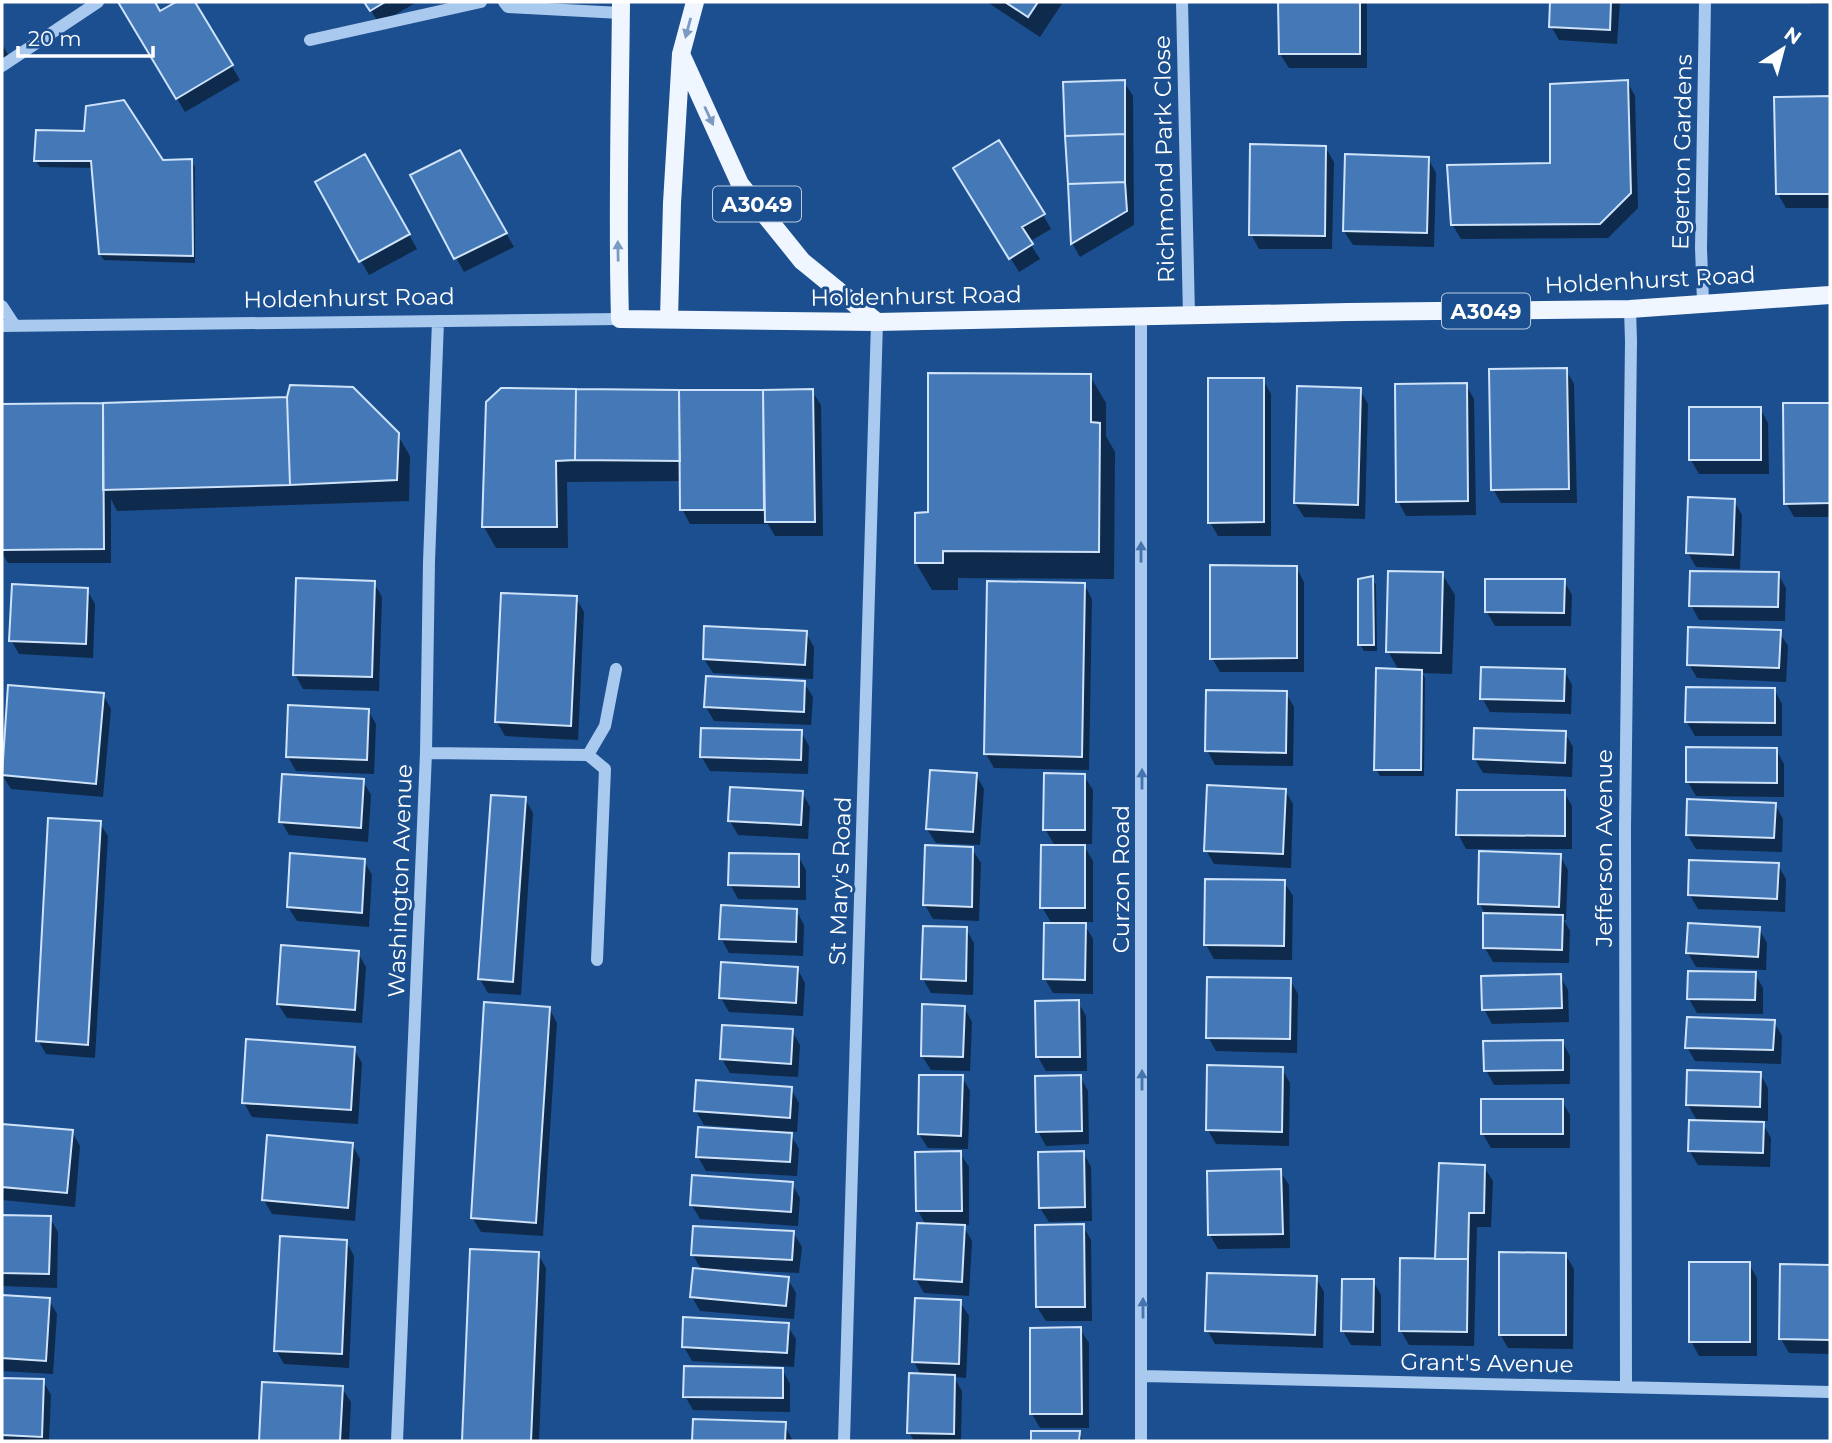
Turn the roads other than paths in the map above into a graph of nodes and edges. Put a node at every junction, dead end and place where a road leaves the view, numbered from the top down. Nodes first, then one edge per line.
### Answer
1 (98, 2) edge
2 (481, 2) edge
3 (504, 2) edge
4 (695, 2) edge
5 (1182, 2) edge
6 (1705, 2) edge
7 (621, 7) edge
8 (310, 40) dead end
9 (681, 54) junction
10 (2, 66) edge
11 (1830, 295) edge
12 (1703, 302) junction
13 (2, 306) edge
14 (1630, 309) junction
15 (1189, 316) junction
16 (1141, 317) junction
17 (620, 319) junction
18 (669, 319) junction
19 (438, 321) junction
20 (877, 322) junction
21 (8, 326) edge
22 (616, 669) dead end
23 (426, 753) junction
24 (588, 755) junction
25 (597, 960) dead end
26 (1143, 1376) junction
27 (1626, 1387) junction
28 (1830, 1392) edge
29 (397, 1441) edge
30 (844, 1441) edge
31 (1141, 1441) edge

1 - 10 street
2 - 8 street
3 - 7 street
4 -> 9 main road
5 - 15 street, Richmond Park Close
6 - 12 street, Egerton Gardens
17 -> 7 main road
9 - 18 main road
9 -> 20 main road, A3049
11 - 12 main road, Holdenhurst Road / A3049
12 - 14 main road, Holdenhurst Road / A3049
13 - 21 street
14 - 15 main road, Holdenhurst Road / A3049
14 - 27 street, Jefferson Avenue
15 - 16 main road, Holdenhurst Road / A3049
16 - 20 main road, Holdenhurst Road / A3049
26 -> 16 street, Curzon Road
17 - 18 main road, Holdenhurst Road / A3049
17 - 19 street, Holdenhurst Road
18 - 20 main road, Holdenhurst Road / A3049
19 - 21 street, Holdenhurst Road
19 - 23 street, Washington Avenue
20 - 30 street, St Mary's Road
22 - 24 street
23 - 24 street
23 - 29 street, Washington Avenue
24 - 25 street
26 - 27 street, Grant's Avenue
26 - 31 street, Curzon Road
27 - 28 street, Grant's Avenue

